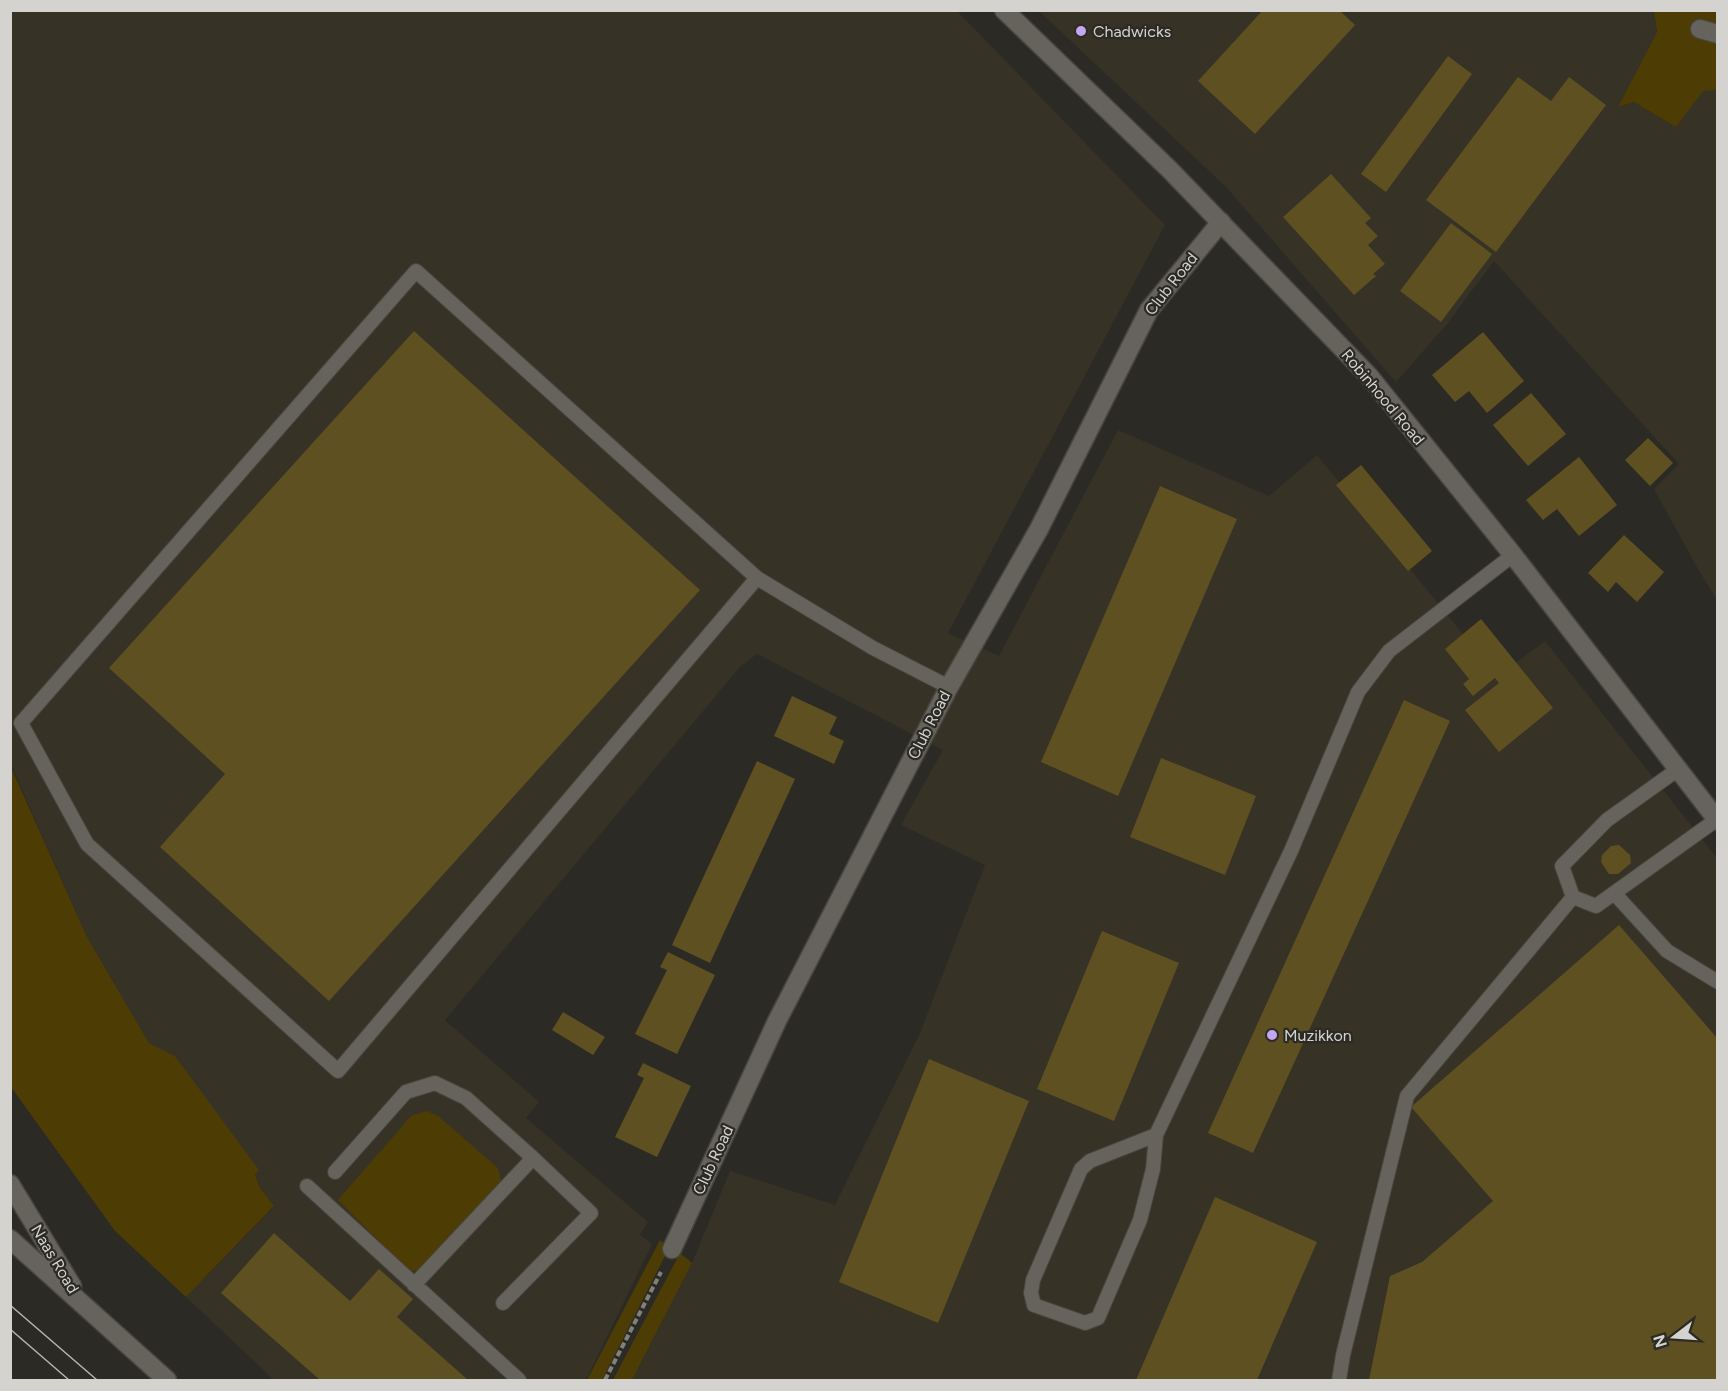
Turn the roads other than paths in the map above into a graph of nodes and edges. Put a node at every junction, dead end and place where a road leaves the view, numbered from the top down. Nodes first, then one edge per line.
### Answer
1 (1004, 10) edge
2 (1221, 222) junction
3 (1512, 555) junction
4 (756, 578) junction
5 (949, 687) junction
6 (1677, 770) junction
7 (1717, 820) edge
8 (1614, 893) junction
9 (1573, 897) junction
10 (1718, 982) edge
11 (1156, 1135) junction
12 (533, 1158) junction
13 (335, 1172) dead end
14 (10, 1184) edge
15 (307, 1186) dead end
16 (10, 1239) edge
17 (672, 1249) road end
18 (414, 1285) junction
19 (82, 1303) junction
20 (503, 1303) dead end
21 (167, 1380) edge
22 (519, 1380) edge
23 (1339, 1380) edge

1 - 2 street, Robinhood Road
2 - 3 street, Robinhood Road
2 - 5 street, Club Road
3 - 6 street, Robinhood Road
3 - 11 lane
4 - 4 lane
4 - 5 lane
5 - 17 street, Club Road
6 - 7 street, Robinhood Road
6 - 9 lane
7 - 8 lane
8 - 9 lane
8 - 10 lane
9 - 23 lane
11 - 11 lane
12 - 13 lane
12 - 18 lane
12 - 20 lane
14 - 19 street, Naas Road
15 - 18 lane
16 - 19 street, Naas Road
18 - 22 lane
19 - 21 street, Naas Road

